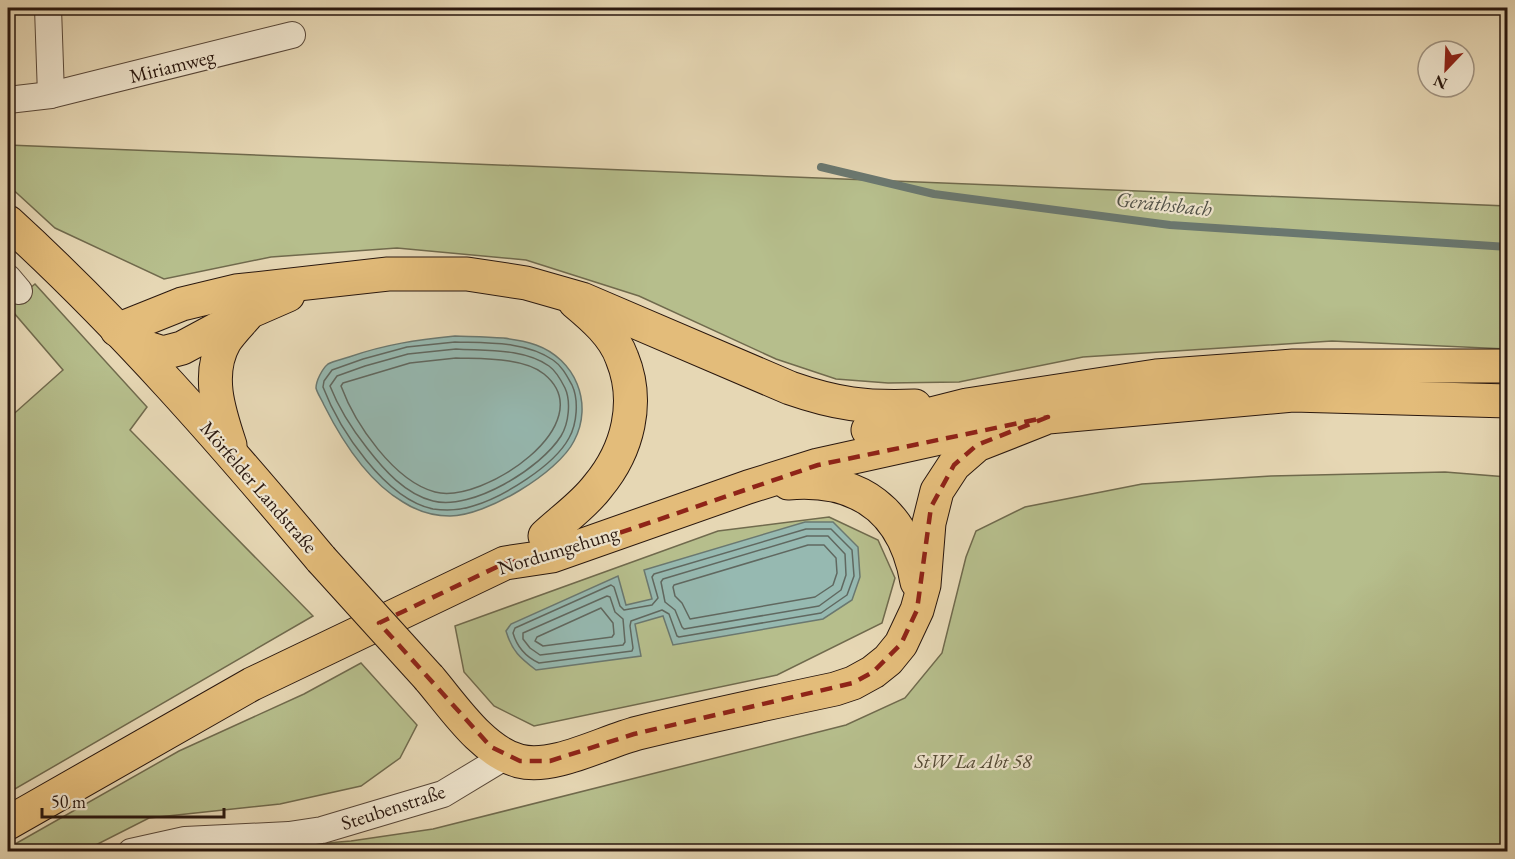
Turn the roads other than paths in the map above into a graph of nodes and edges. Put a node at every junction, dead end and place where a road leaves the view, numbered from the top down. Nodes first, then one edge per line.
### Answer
1 (48, 8) edge
2 (292, 35) dead end
3 (51, 95) junction
4 (8, 100) edge
5 (8, 222) edge
6 (345, 278) junction
7 (549, 289) junction
8 (249, 312) junction
9 (117, 330) junction
10 (1508, 366) edge
11 (1508, 401) edge
12 (967, 405) junction
13 (1048, 417) junction
14 (232, 454) junction
15 (748, 487) junction
16 (545, 536) junction
17 (505, 563) junction
18 (917, 610) junction
19 (506, 756) junction
20 (8, 823) edge
21 (131, 852) edge

1 - 3 street
2 - 3 street, Miriamweg
3 - 4 street, Miriamweg
5 - 9 main road, Mörfelder Landstraße
6 - 7 main road
6 - 8 main road
6 - 9 main road
7 - 12 main road
7 - 16 main road
8 - 9 main road
8 - 14 main road
9 - 14 main road, Mörfelder Landstraße
10 - 12 main road
11 - 13 main road
12 - 16 main road
13 - 15 main road, Nordumgehung
13 - 18 main road
14 - 19 main road, Mörfelder Landstraße, bridge
15 - 17 main road, Nordumgehung
15 - 18 main road
16 - 17 main road
17 - 20 main road, Nordumgehung
18 - 19 main road
19 - 21 street, Steubenstraße

